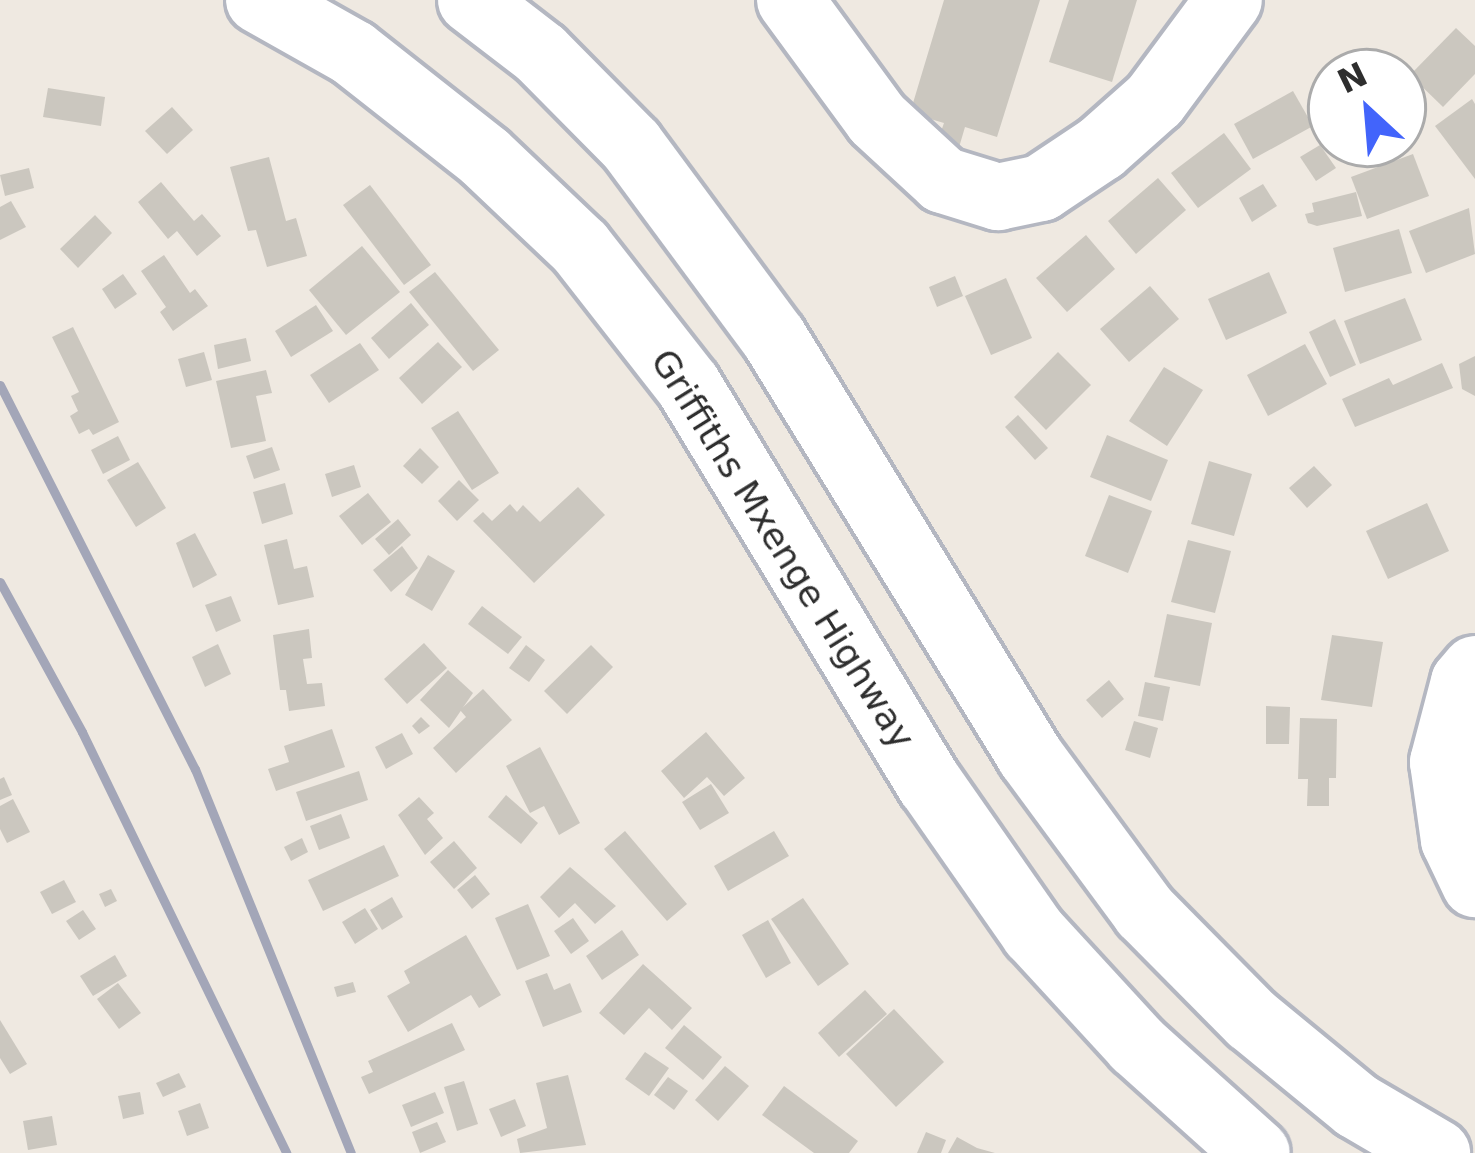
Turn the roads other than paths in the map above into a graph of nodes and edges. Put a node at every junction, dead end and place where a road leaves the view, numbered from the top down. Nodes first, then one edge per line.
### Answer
1 (259, 0) edge
2 (471, 0) edge
3 (790, 0) edge
4 (1229, 0) edge
5 (1475, 670) edge
6 (1475, 884) edge
7 (1257, 1153) edge
8 (1437, 1153) edge

1 - 7 street, Griffiths Mxenge Highway
2 - 8 street
3 - 4 street
5 - 6 street

